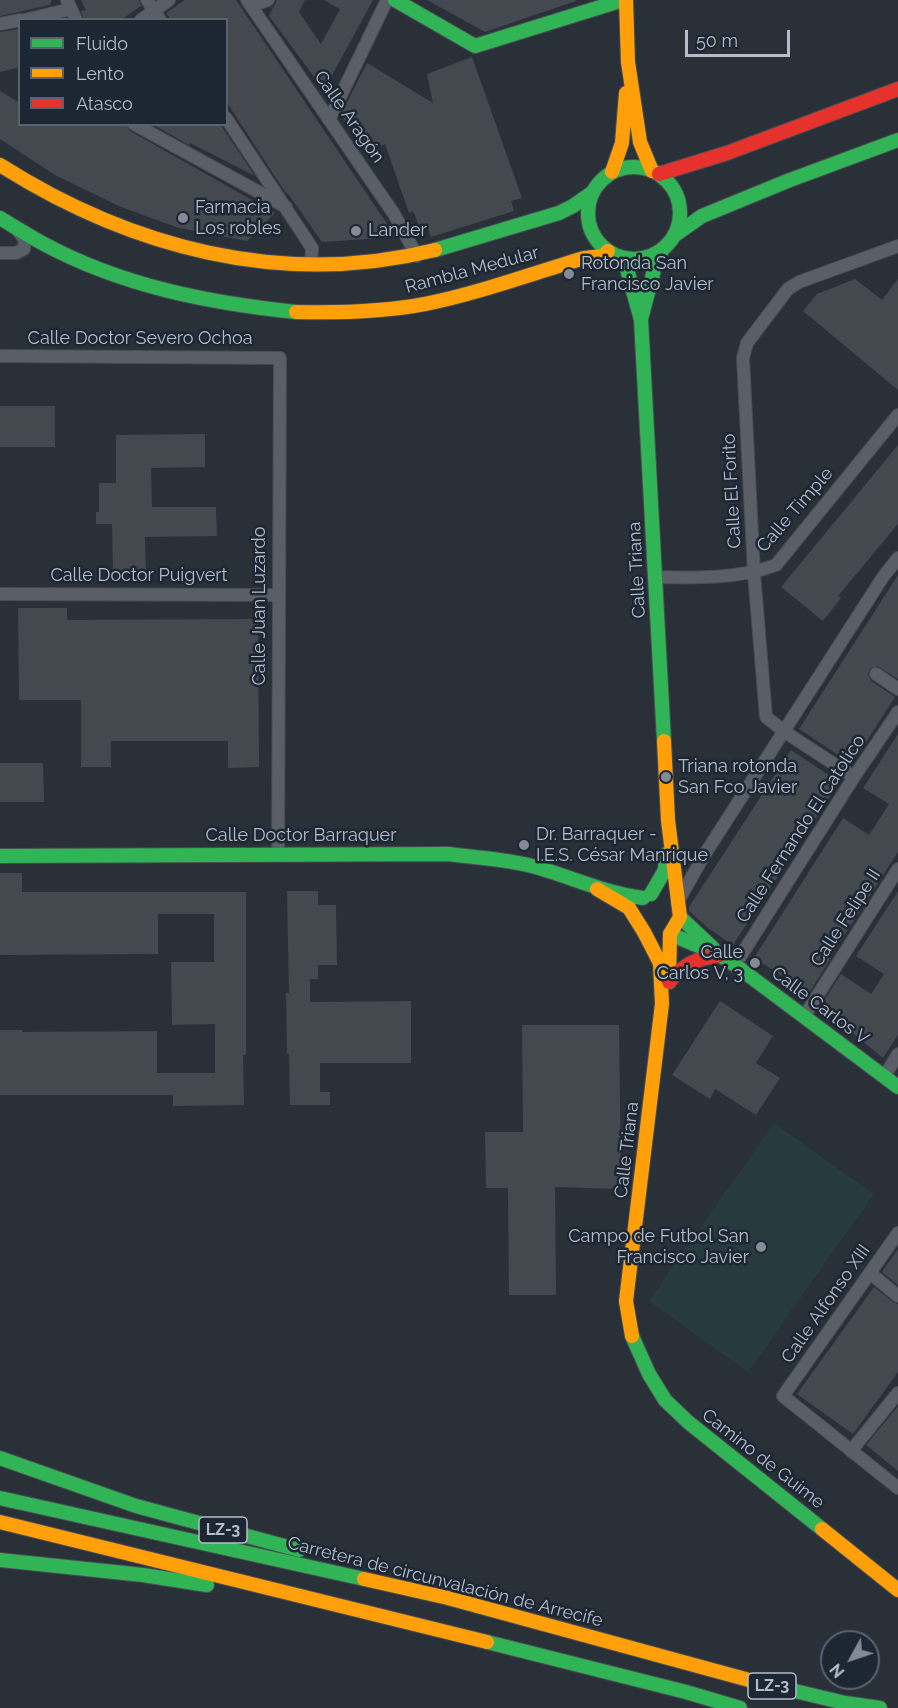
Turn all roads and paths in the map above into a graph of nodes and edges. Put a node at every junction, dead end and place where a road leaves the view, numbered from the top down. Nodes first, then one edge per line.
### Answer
1 (169, 0) edge
2 (249, 0) edge
3 (268, 0) edge
4 (387, 0) edge
5 (395, 0) edge
6 (624, 0) edge
7 (71, 10) edge
8 (153, 10) edge
9 (32, 18) edge
10 (18, 21) edge
11 (0, 24) edge
12 (628, 62) junction
13 (898, 89) edge
14 (329, 120) junction
15 (228, 121) edge
16 (138, 126) edge
17 (898, 140) edge
18 (0, 165) edge
19 (612, 172) junction
20 (656, 172) junction
21 (593, 192) junction
22 (285, 207) junction
23 (0, 218) edge
24 (18, 230) junction
25 (675, 235) junction
26 (898, 246) edge
27 (662, 250) junction
28 (608, 251) junction
29 (0, 253) edge
30 (417, 256) junction
31 (624, 258) junction
32 (312, 265) junction
33 (641, 320) junction
34 (0, 356) edge
35 (280, 358) joint
36 (898, 415) edge
37 (898, 558) edge
38 (754, 573) junction
39 (656, 577) junction
40 (0, 594) edge
41 (278, 594) junction
42 (876, 675) dead end
43 (898, 689) edge
44 (898, 712) edge
45 (785, 732) junction
46 (854, 777) junction
47 (668, 820) junction
48 (278, 854) junction
49 (0, 855) edge
50 (898, 870) edge
51 (597, 889) junction
52 (647, 896) junction
53 (677, 903) junction
54 (680, 917) junction
55 (641, 927) junction
56 (670, 934) junction
57 (720, 955) junction
58 (735, 965) junction
59 (669, 982) junction
60 (662, 1004) junction
61 (805, 1015) junction
62 (898, 1054) edge
63 (884, 1077) junction
64 (898, 1088) edge
65 (898, 1233) edge
66 (870, 1273) junction
67 (898, 1296) edge
68 (631, 1335) joint
69 (898, 1393) edge
70 (851, 1451) junction
71 (0, 1458) edge
72 (898, 1488) edge
73 (0, 1498) edge
74 (0, 1522) edge
75 (0, 1560) edge
76 (898, 1590) edge
77 (448, 1598) junction
78 (382, 1615) junction
79 (740, 1708) edge
80 (880, 1708) edge

1 - 8 street
2 - 3 street
2 - 14 street, Calle Aragón
4 - 14 street
5 - 6 main road
6 - 12 main road
7 - 9 street
10 - 11 street
12 - 19 main road
12 - 20 main road
13 - 20 main road
14 - 30 street, Calle Aragón
15 - 22 street
16 - 22 street
17 - 25 main road
18 - 32 main road, Rambla Medular
19 - 20 main road
19 - 21 main road
20 - 25 main road
21 - 28 main road
21 - 30 main road, Rambla Medular
22 - 32 street
23 - 24 main road, Rambla Medular
24 - 28 main road, Rambla Medular
24 - 29 street
25 - 27 main road
26 - 38 street, Calle El Forito
27 - 31 main road
27 - 33 main road, Calle Triana
28 - 31 main road
30 - 32 main road, Rambla Medular
31 - 33 main road, Calle Triana
33 - 39 main road, Calle Triana
34 - 35 street, Calle Doctor Severo Ochoa
35 - 41 street, Calle Juan Luzardo
36 - 38 street, Calle Timple
37 - 45 street
38 - 39 street, Calle Timple
38 - 45 street, Calle El Forito
39 - 47 main road, Calle Triana
40 - 41 street, Calle Doctor Puigvert
41 - 48 street, Calle Juan Luzardo
42 - 43 street
44 - 46 street, Calle Fernando El Catolico
45 - 46 street, Calle El Forito
45 - 53 street
46 - 58 street, Calle Fernando El Catolico
47 - 52 main road, Calle Triana
47 - 53 main road, Calle Triana
48 - 49 main road, Calle Doctor Barraquer
48 - 51 main road, Calle Doctor Barraquer
50 - 61 street, Calle Felipe II
51 - 52 main road, Calle Doctor Barraquer
51 - 55 main road, Calle Doctor Barraquer
52 - 53 main road
52 - 55 main road
53 - 54 main road
54 - 56 main road
54 - 57 main road, Calle Carlos V
55 - 56 main road
55 - 60 main road, Calle Doctor Barraquer
56 - 57 main road, Calle Carlos V
56 - 59 main road
57 - 58 main road, Calle Carlos V
57 - 59 main road
58 - 61 main road, Calle Carlos V
59 - 60 main road
60 - 68 main road, Calle Triana
61 - 63 main road, Calle Carlos V
62 - 63 street
63 - 64 main road, Calle Carlos V
65 - 66 street, Calle Alfonso XIII
66 - 67 street
66 - 70 street, Calle Alfonso XIII
68 - 76 main road, Camino de Guime
69 - 70 street
70 - 72 street
71 - 77 main road, LZ-3
73 - 77 main road, Carretera de circunvalación de Arrecife / LZ-3
74 - 78 main road, LZ-3
75 - 78 main road, LZ-3
77 - 80 main road, Carretera de circunvalación de Arrecife / LZ-3
78 - 79 main road, LZ-3

